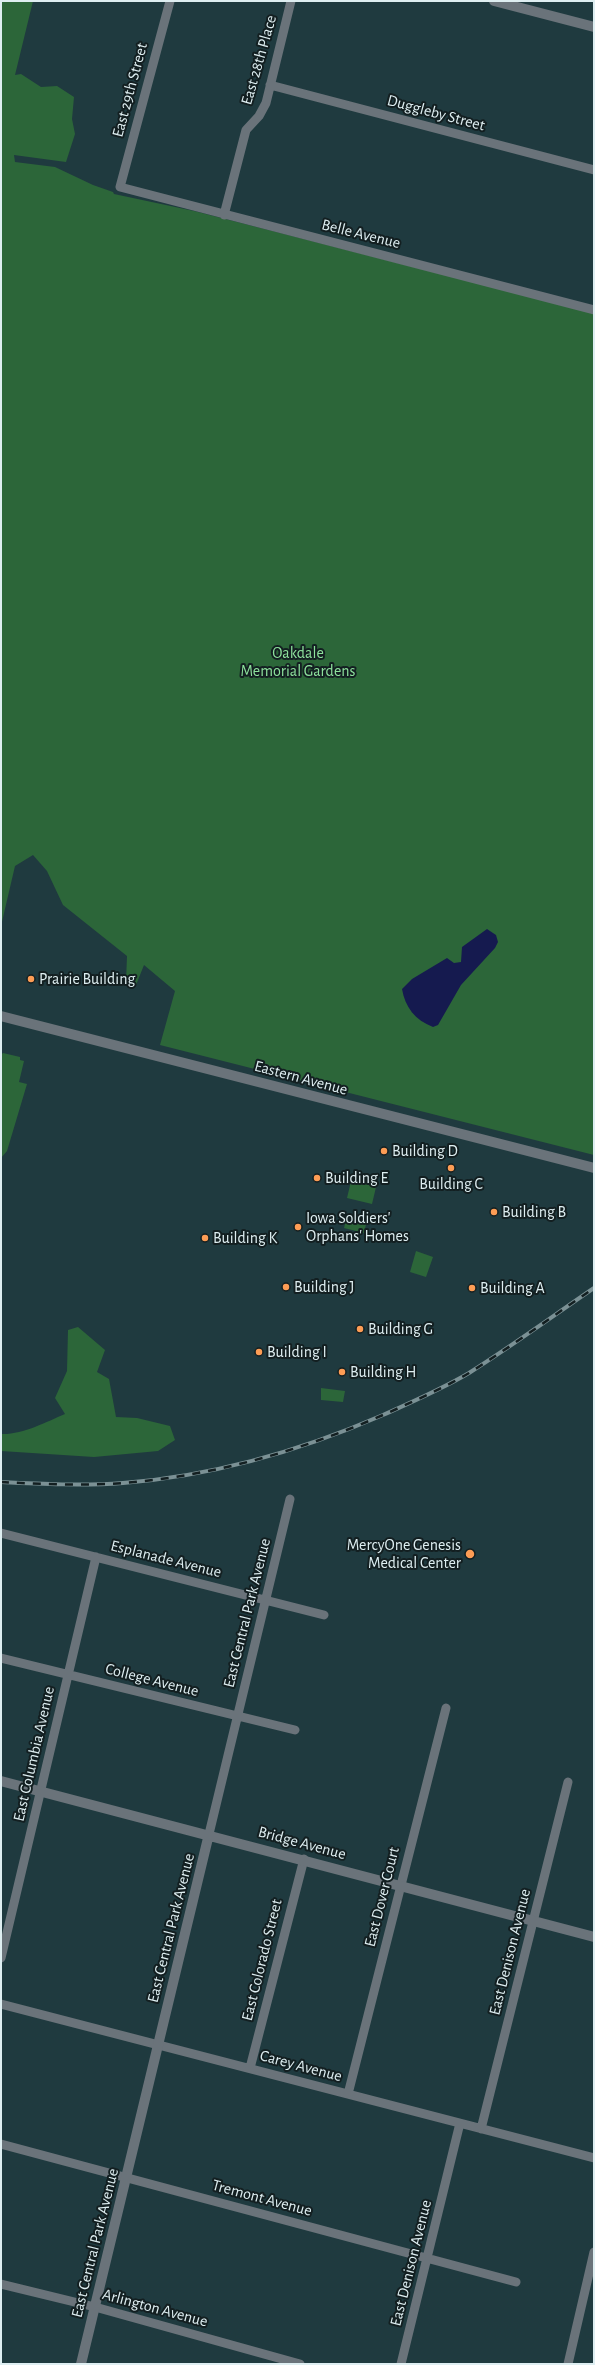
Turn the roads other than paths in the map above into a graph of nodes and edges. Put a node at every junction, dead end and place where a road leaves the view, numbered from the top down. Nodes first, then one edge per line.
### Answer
1 (170, 1) edge
2 (291, 1) edge
3 (499, 2) edge
4 (594, 27) edge
5 (270, 85) junction
6 (594, 170) edge
7 (120, 187) joint
8 (224, 215) junction
9 (594, 310) edge
10 (1, 1016) edge
11 (594, 1168) edge
12 (290, 1499) dead end
13 (1, 1533) edge
14 (96, 1557) junction
15 (266, 1600) junction
16 (324, 1615) dead end
17 (1, 1658) edge
18 (68, 1674) junction
19 (446, 1708) dead end
20 (238, 1716) junction
21 (295, 1730) dead end
22 (1, 1781) edge
23 (568, 1782) dead end
24 (40, 1791) junction
25 (209, 1834) junction
26 (304, 1859) junction
27 (401, 1885) junction
28 (533, 1920) junction
29 (594, 1937) edge
30 (1, 1958) edge
31 (1, 2004) edge
32 (158, 2044) junction
33 (250, 2068) junction
34 (348, 2094) junction
35 (460, 2123) junction
36 (481, 2129) junction
37 (1, 2144) edge
38 (594, 2158) edge
39 (126, 2178) junction
40 (594, 2252) edge
41 (427, 2259) junction
42 (516, 2282) dead end
43 (1, 2284) edge
44 (95, 2307) junction
45 (81, 2364) edge
46 (300, 2364) edge
47 (401, 2364) edge
48 (568, 2364) edge

1 - 7 street, East 29th Street
2 - 5 street, East 28th Place
3 - 4 street
5 - 6 street, Duggleby Street
5 - 8 street, East 28th Place
7 - 8 street, Belle Avenue
8 - 9 street, Belle Avenue
10 - 11 street, Eastern Avenue
12 - 15 street, East Central Park Avenue
13 - 14 street, Esplanade Avenue
14 - 15 street, Esplanade Avenue
14 - 18 street, East Columbia Avenue
15 - 16 street, Esplanade Avenue
15 - 20 street, East Central Park Avenue
17 - 18 street, College Avenue
18 - 20 street, College Avenue
18 - 24 street, East Columbia Avenue
19 - 27 street, East Dover Court
20 - 21 street, College Avenue
20 - 25 street, East Central Park Avenue
22 - 24 street, Bridge Avenue
23 - 28 street, East Denison Avenue
24 - 25 street, Bridge Avenue
24 - 30 street, East Columbia Avenue
25 - 26 street, Bridge Avenue
25 - 32 street, East Central Park Avenue
26 - 27 street, Bridge Avenue
26 - 33 street, East Colorado Street
27 - 28 street, Bridge Avenue
27 - 34 street, East Dover Court
28 - 29 street, Bridge Avenue
28 - 36 street, East Denison Avenue
31 - 32 street, Carey Avenue
32 - 33 street, Carey Avenue
32 - 39 street, East Central Park Avenue
33 - 34 street, Carey Avenue
34 - 35 street, Carey Avenue
35 - 36 street, Carey Avenue
35 - 41 street, East Denison Avenue
36 - 38 street, Carey Avenue
37 - 39 street, Tremont Avenue
39 - 41 street, Tremont Avenue
39 - 44 street, East Central Park Avenue
40 - 48 street
41 - 42 street, Tremont Avenue
41 - 47 street, East Denison Avenue
43 - 44 street, Arlington Avenue
44 - 45 street, East Central Park Avenue
44 - 46 street, Arlington Avenue

